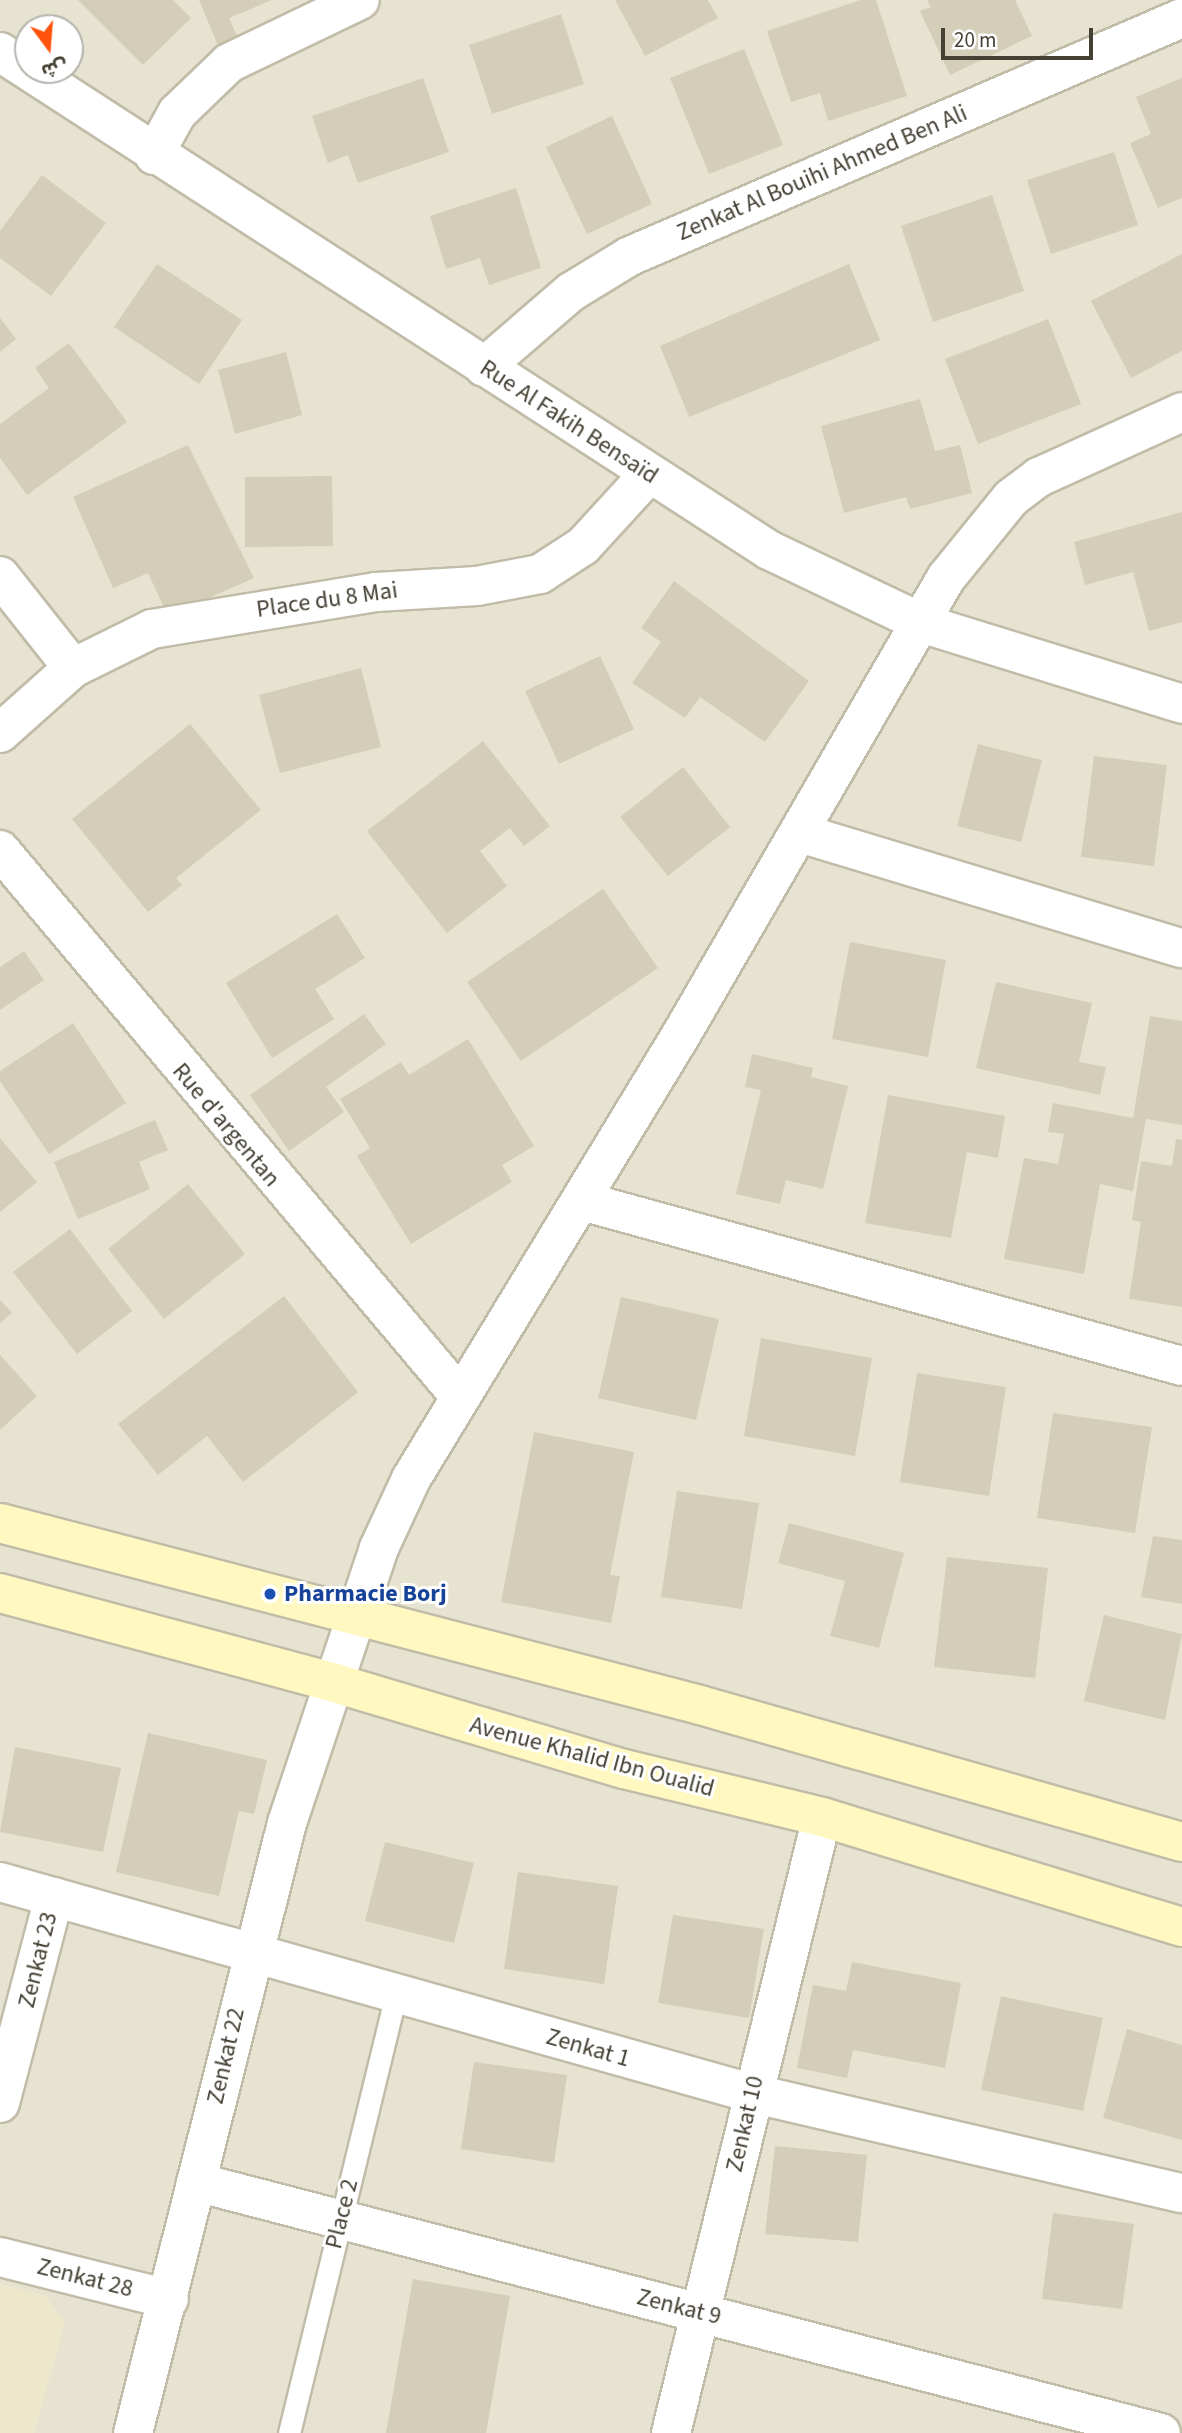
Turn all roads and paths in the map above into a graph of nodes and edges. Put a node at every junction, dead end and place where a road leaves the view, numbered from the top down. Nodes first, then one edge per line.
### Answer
1 (360, 0) edge
2 (1182, 18) edge
3 (0, 52) edge
4 (154, 155) junction
5 (484, 366) junction
6 (1182, 412) edge
7 (648, 475) junction
8 (7, 600) edge
9 (924, 624) junction
10 (73, 668) junction
11 (1182, 704) edge
12 (0, 733) edge
13 (800, 833) junction
14 (0, 850) edge
15 (1182, 948) edge
16 (582, 1201) junction
17 (1182, 1366) edge
18 (458, 1395) junction
19 (0, 1523) edge
20 (0, 1593) edge
21 (360, 1617) junction
22 (335, 1683) junction
23 (822, 1817) junction
24 (1182, 1842) edge
25 (0, 1882) edge
26 (54, 1897) junction
27 (1182, 1927) edge
28 (251, 1952) junction
29 (397, 1995) junction
30 (751, 2093) junction
31 (0, 2103) edge
32 (196, 2182) junction
33 (1182, 2193) edge
34 (340, 2222) junction
35 (0, 2257) edge
36 (169, 2299) junction
37 (701, 2312) junction
38 (1182, 2413) edge
39 (138, 2432) edge
40 (289, 2433) edge
41 (671, 2433) edge
42 (1161, 2433) edge
43 (1176, 2433) edge

1 - 4 street
2 - 5 street, Zenkat Al Bouihi Ahmed Ben Ali
3 - 4 street, Rue Al Fakih Bensaïd
4 - 5 street, Rue Al Fakih Bensaïd
5 - 7 street, Rue Al Fakih Bensaïd
6 - 9 street
7 - 9 street, Rue Al Fakih Bensaïd
7 - 10 street, Place du 8 Mai
8 - 10 street
9 - 11 street, Rue Al Fakih Bensaïd
9 - 13 street, Zenkat 22
10 - 12 street, Place du 8 Mai
13 - 15 street
13 - 16 street, Zenkat 22
14 - 18 street, Rue d'argentan
16 - 17 street
16 - 18 street, Zenkat 22
18 - 21 street, Zenkat 22
19 - 21 main road
20 - 22 main road, Avenue Khalid Ibn Oualid
21 - 22 street, Zenkat 22
21 - 24 main road
22 - 23 main road, Avenue Khalid Ibn Oualid
22 - 28 street, Zenkat 22
23 - 27 main road, Avenue Khalid Ibn Oualid
23 - 30 street, Zenkat 10
25 - 26 street, Zenkat 1
26 - 28 street, Zenkat 1
26 - 31 street, Zenkat 23
28 - 29 street, Zenkat 1
28 - 32 street, Zenkat 22
29 - 30 street, Zenkat 1
29 - 34 lane, Place 2
30 - 33 street, Zenkat 1
30 - 37 street, Zenkat 10
32 - 34 street, Zenkat 9
32 - 36 street, Zenkat 22
34 - 37 street, Zenkat 9
34 - 40 lane, Place 2
35 - 36 street, Zenkat 28
36 - 39 street, Zenkat 22
37 - 41 street, Zenkat 10
37 - 42 street, Zenkat 9
38 - 43 street

